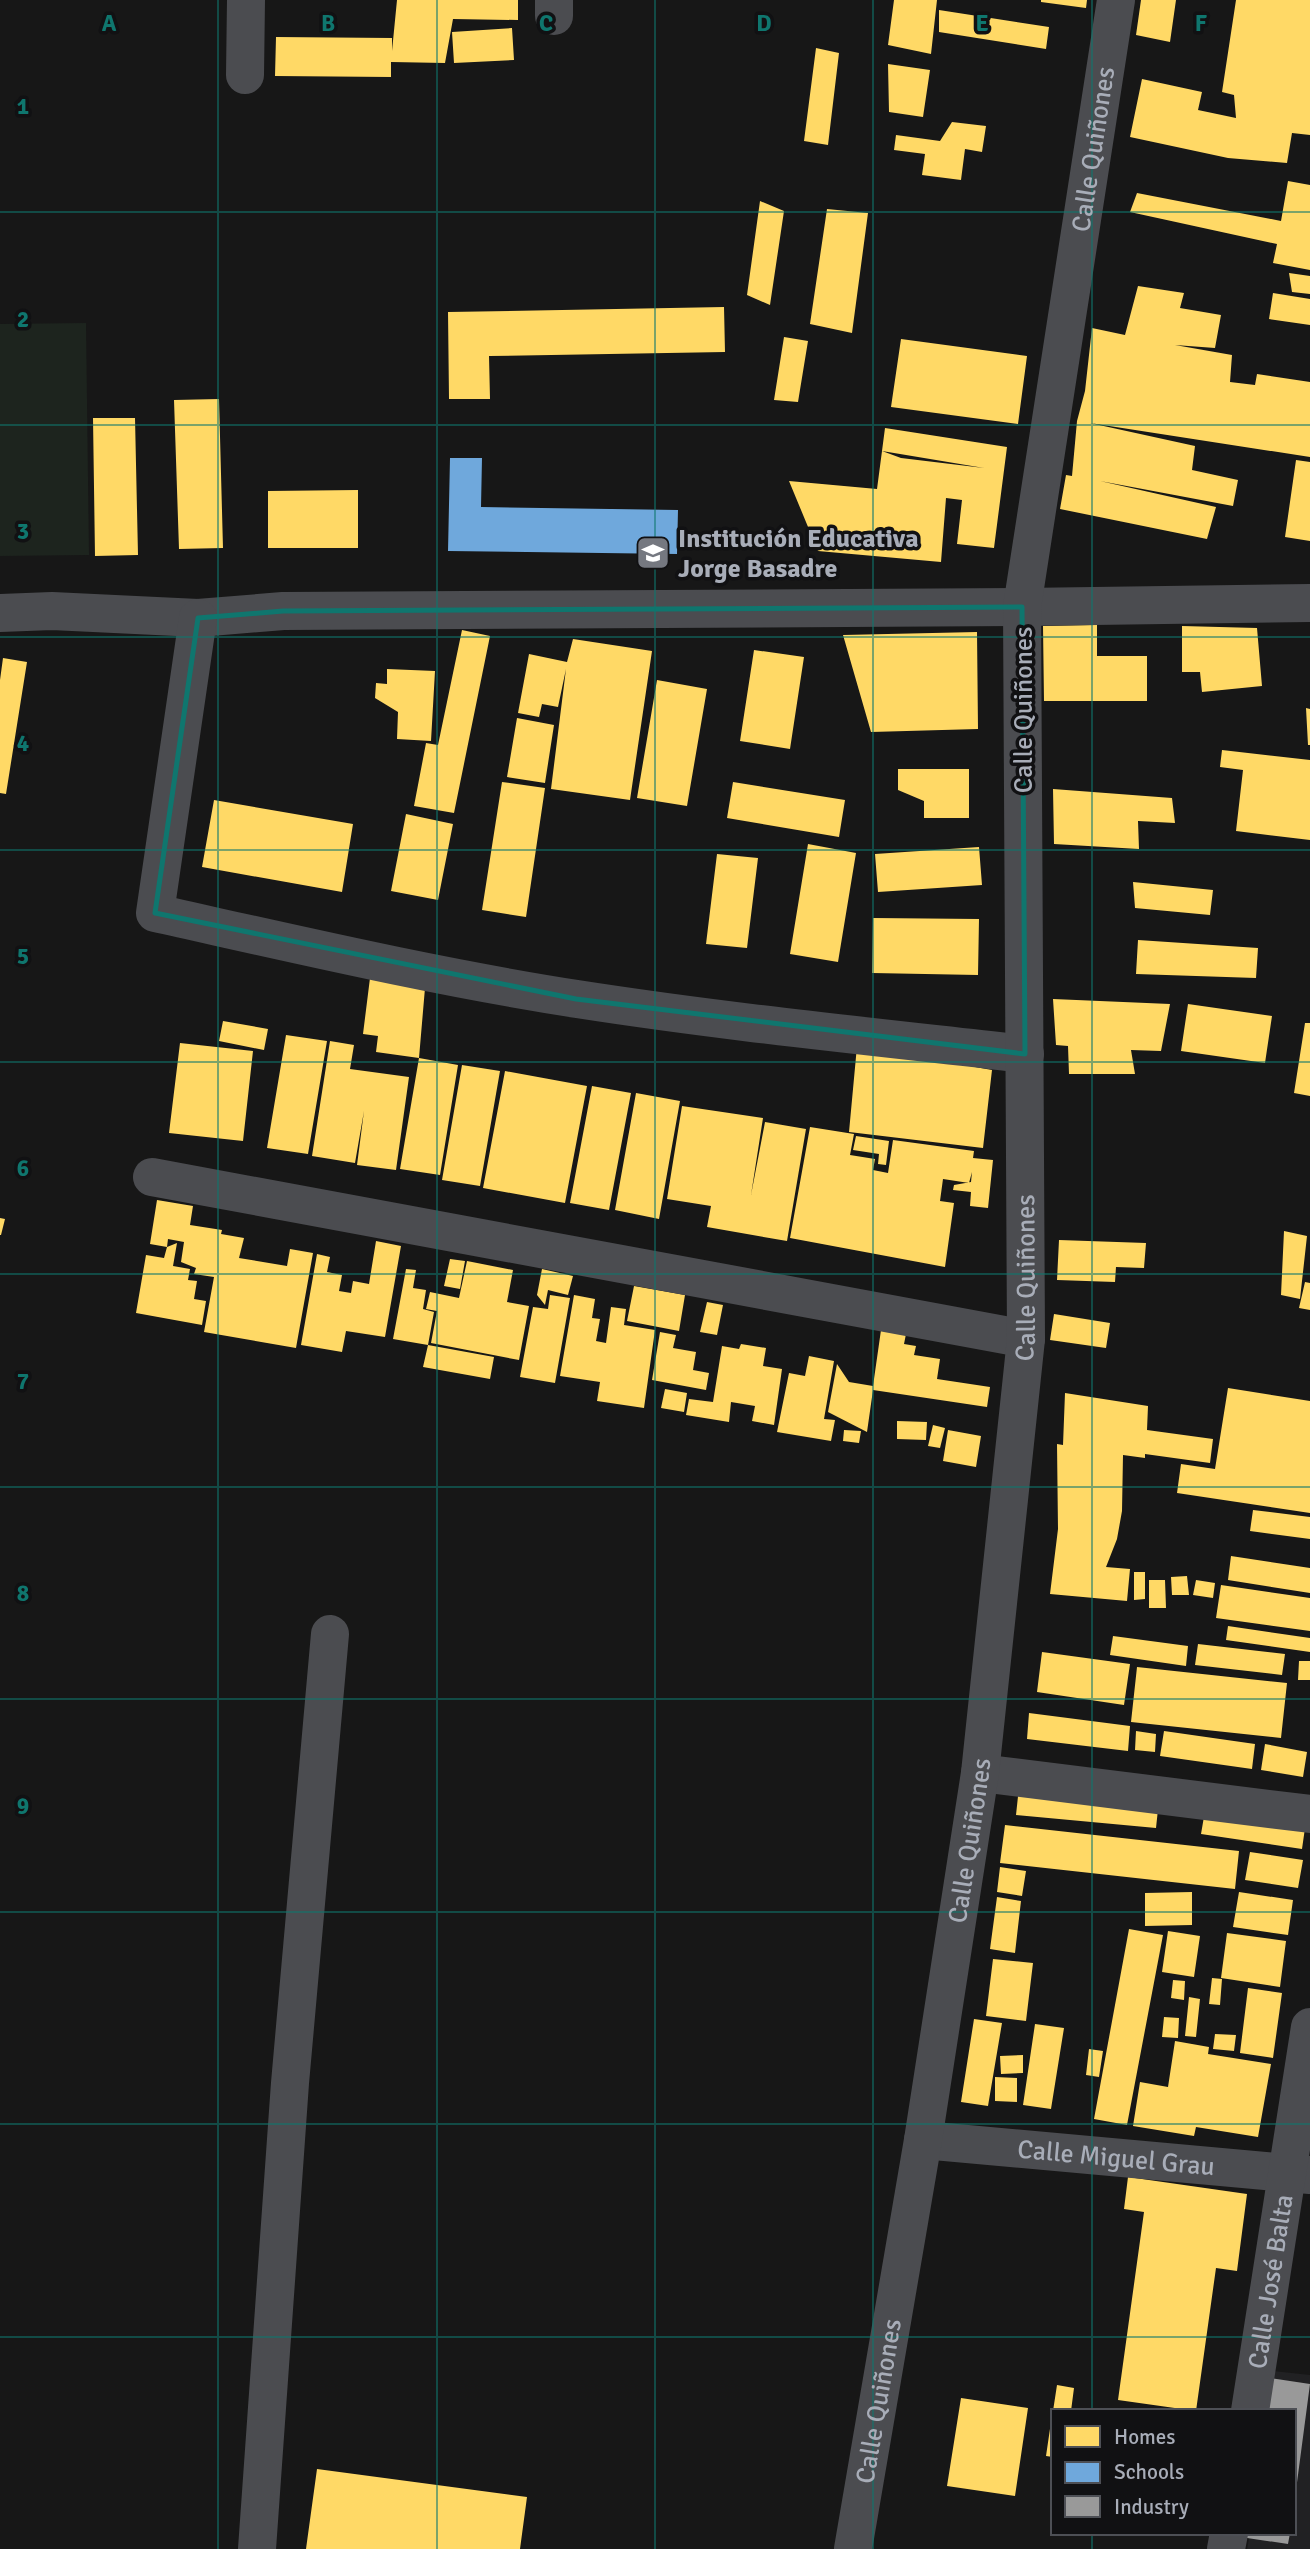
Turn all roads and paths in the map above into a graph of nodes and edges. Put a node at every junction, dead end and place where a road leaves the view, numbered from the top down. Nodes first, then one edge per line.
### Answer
1 (246, 0) edge
2 (1116, 0) edge
3 (246, 75) dead end
4 (1310, 603) edge
5 (1022, 607) junction
6 (0, 613) edge
7 (198, 618) junction
8 (1025, 1054) junction
9 (152, 1177) dead end
10 (1026, 1339) junction
11 (330, 1634) dead end
12 (980, 1773) junction
13 (1310, 1814) edge
14 (1310, 2027) edge
15 (923, 2140) junction
16 (1299, 2174) edge
17 (1250, 2409) edge
18 (257, 2549) edge
19 (853, 2549) edge

1 - 3 street
2 - 5 street, Calle Quiñones
4 - 5 street
5 - 7 street
5 - 8 street, Calle Quiñones
6 - 7 street
7 - 8 street
8 - 10 street, Calle Quiñones
9 - 10 street
10 - 12 street, Calle Quiñones
11 - 18 street
12 - 13 street
12 - 15 street, Calle Quiñones
14 - 16 street, Calle José Balta
15 - 16 street, Calle Miguel Grau
15 - 19 street, Calle Quiñones
16 - 17 street, Calle José Balta

